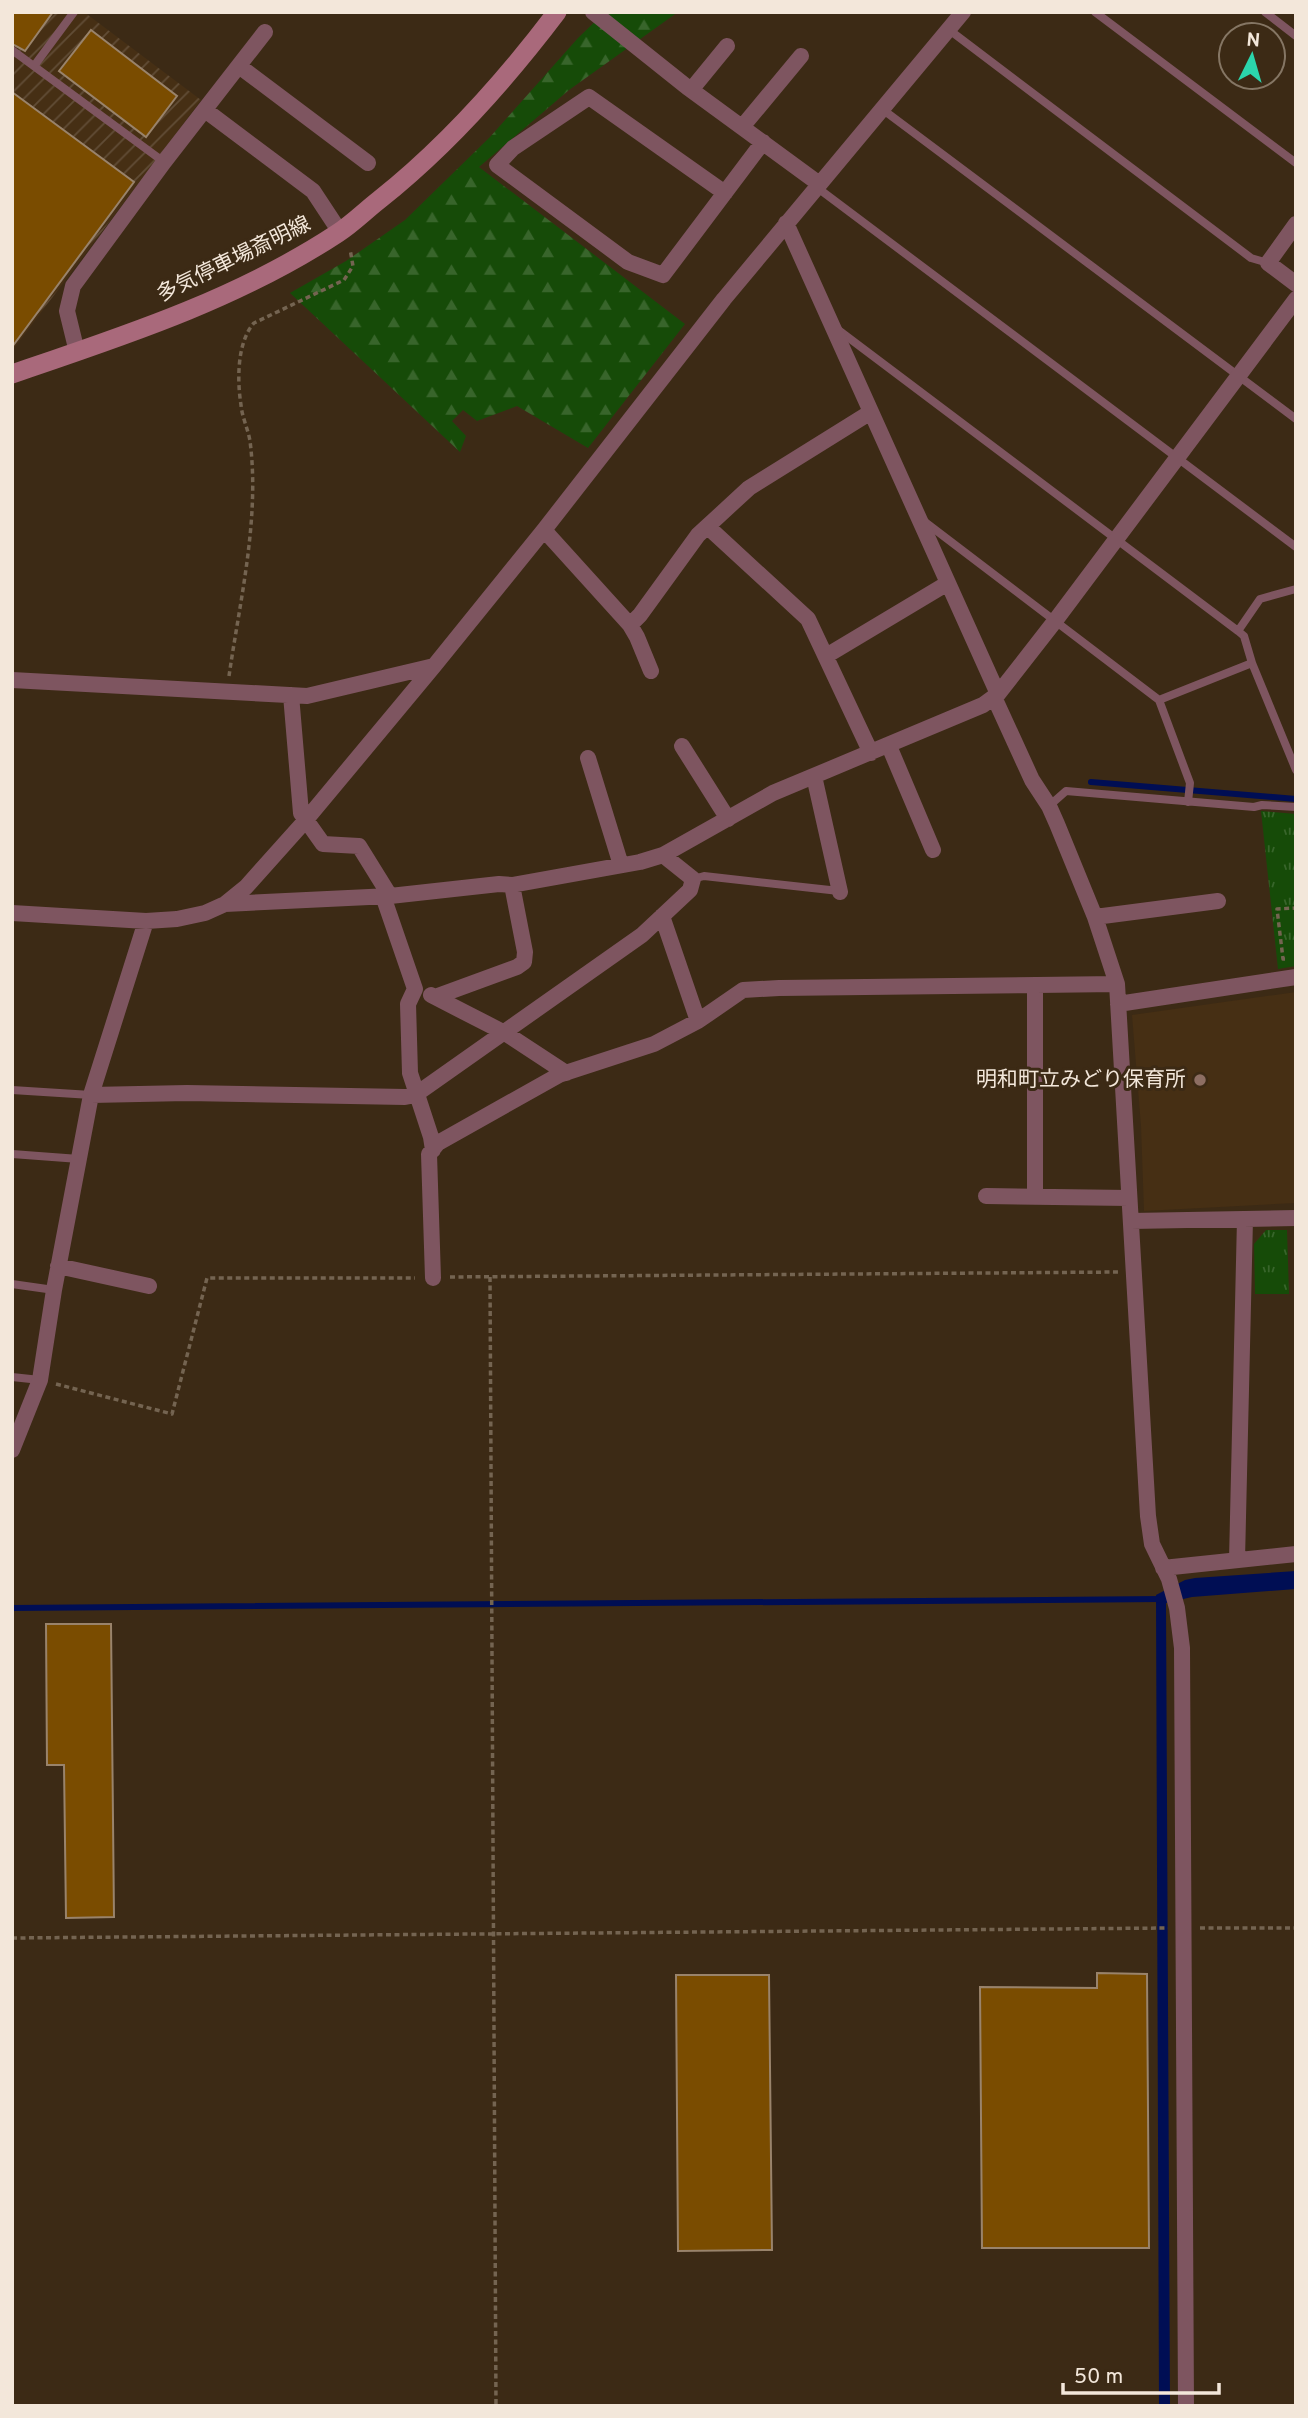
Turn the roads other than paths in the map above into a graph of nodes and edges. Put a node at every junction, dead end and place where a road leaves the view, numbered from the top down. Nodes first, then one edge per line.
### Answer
1 (74, 12) edge
2 (557, 12) edge
3 (593, 12) edge
4 (962, 12) edge
5 (1095, 12) edge
6 (1265, 12) edge
7 (948, 29) junction
8 (265, 32) dead end
9 (1296, 36) edge
10 (727, 46) dead end
11 (12, 50) edge
12 (801, 56) dead end
13 (34, 66) junction
14 (239, 66) junction
15 (691, 90) junction
16 (882, 109) junction
17 (205, 110) junction
18 (742, 127) junction
19 (763, 142) junction
20 (164, 162) junction
21 (368, 163) dead end
22 (1296, 163) edge
23 (817, 185) junction
24 (725, 193) junction
25 (786, 223) junction
26 (1296, 224) edge
27 (340, 232) junction
28 (1268, 263) junction
29 (1296, 284) edge
30 (1296, 299) edge
31 (832, 325) junction
32 (77, 352) junction
33 (12, 374) edge
34 (1238, 376) junction
35 (871, 412) junction
36 (1296, 419) edge
37 (1177, 457) junction
38 (917, 516) junction
39 (708, 527) junction
40 (544, 530) junction
41 (1116, 538) junction
42 (1296, 547) edge
43 (948, 583) junction
44 (1296, 589) edge
45 (1055, 621) junction
46 (629, 625) junction
47 (1238, 631) junction
48 (826, 656) junction
49 (1252, 663) junction
50 (434, 666) junction
51 (652, 671) dead end
52 (12, 680) edge
53 (291, 695) junction
54 (996, 696) junction
55 (1159, 700) junction
56 (682, 746) dead end
57 (889, 746) junction
58 (871, 753) junction
59 (588, 758) dead end
60 (1296, 770) edge
61 (814, 776) junction
62 (1188, 802) junction
63 (1049, 806) junction
64 (1296, 807) edge
65 (728, 818) junction
66 (305, 821) junction
67 (933, 850) dead end
68 (663, 855) junction
69 (621, 866) junction
70 (693, 879) junction
71 (512, 885) junction
72 (841, 892) joint
73 (386, 896) junction
74 (1218, 901) dead end
75 (225, 904) junction
76 (12, 914) edge
77 (662, 916) junction
78 (1095, 917) junction
79 (146, 921) junction
80 (1296, 977) edge
81 (1117, 984) junction
82 (1035, 986) junction
83 (415, 989) junction
84 (435, 996) junction
85 (1118, 1004) junction
86 (698, 1021) junction
87 (505, 1033) junction
88 (566, 1073) junction
89 (12, 1090) edge
90 (91, 1095) junction
91 (415, 1095) junction
92 (433, 1150) junction
93 (12, 1154) edge
94 (79, 1159) junction
95 (986, 1196) dead end
96 (1035, 1196) junction
97 (1129, 1198) junction
98 (1296, 1218) edge
99 (1245, 1219) junction
100 (1131, 1221) junction
101 (58, 1266) junction
102 (433, 1278) road end
103 (12, 1284) edge
104 (149, 1286) dead end
105 (54, 1290) junction
106 (12, 1377) edge
107 (40, 1380) junction
108 (12, 1450) edge
109 (1296, 1554) edge
110 (1237, 1560) junction
111 (1166, 1574) junction
112 (1186, 2406) edge

1 - 13 lane
2 - 27 main road, 多気停車場斎明線
3 - 15 street
4 - 7 street
5 - 22 lane
6 - 9 lane
7 - 16 street
7 - 28 lane
8 - 14 street
10 - 15 street
11 - 13 lane
12 - 18 street
13 - 20 lane
14 - 17 street
14 - 21 street
15 - 18 street
16 - 23 street
16 - 34 lane
17 - 20 street
17 - 27 street
18 - 19 street
19 - 23 street
19 - 24 street
20 - 32 street
23 - 25 street
23 - 37 lane
24 - 24 street
25 - 31 street
25 - 40 street
26 - 28 street
27 - 32 main road, 多気停車場斎明線
28 - 29 street
30 - 34 street
31 - 35 street
31 - 41 lane
32 - 33 main road, 多気停車場斎明線
34 - 36 lane
34 - 37 street
35 - 38 street
35 - 39 street
37 - 41 street
37 - 42 lane
38 - 43 street
38 - 45 lane
39 - 46 street
39 - 48 street
40 - 46 street
40 - 50 street
41 - 45 street
41 - 47 lane
43 - 48 street
43 - 54 street
44 - 47 lane
45 - 54 street
45 - 55 lane
46 - 51 street
47 - 49 lane
48 - 58 street
49 - 55 lane
49 - 60 lane
50 - 53 street
50 - 66 street
52 - 53 street
53 - 66 street
54 - 57 street
54 - 63 street
55 - 62 lane
56 - 65 street
57 - 58 street
57 - 67 street
58 - 61 street
59 - 69 street
61 - 65 street
61 - 72 street
62 - 63 lane
62 - 64 lane
63 - 78 street
65 - 68 street
66 - 73 street
66 - 75 street
68 - 69 street
68 - 70 street
69 - 71 street
70 - 72 lane
70 - 77 street
71 - 73 street
71 - 84 street
73 - 75 street
73 - 83 street
74 - 78 street
75 - 79 street
76 - 79 street
77 - 86 street
77 - 87 street
78 - 81 street
79 - 90 street
80 - 85 street
81 - 82 street
81 - 85 street
82 - 86 street
82 - 96 street
83 - 84 street
83 - 91 street
84 - 87 street
85 - 97 street
86 - 88 street
87 - 88 street
87 - 91 street
88 - 92 street
89 - 90 lane
90 - 91 street
90 - 94 street
91 - 92 street
92 - 102 street
93 - 94 lane
94 - 101 street
95 - 96 street
96 - 97 street
97 - 100 street
98 - 99 street
99 - 100 street
99 - 110 street
100 - 111 street
101 - 104 street
101 - 105 street
103 - 105 lane
105 - 107 street
106 - 107 lane
107 - 108 street
109 - 110 street
110 - 111 street
111 - 112 street

